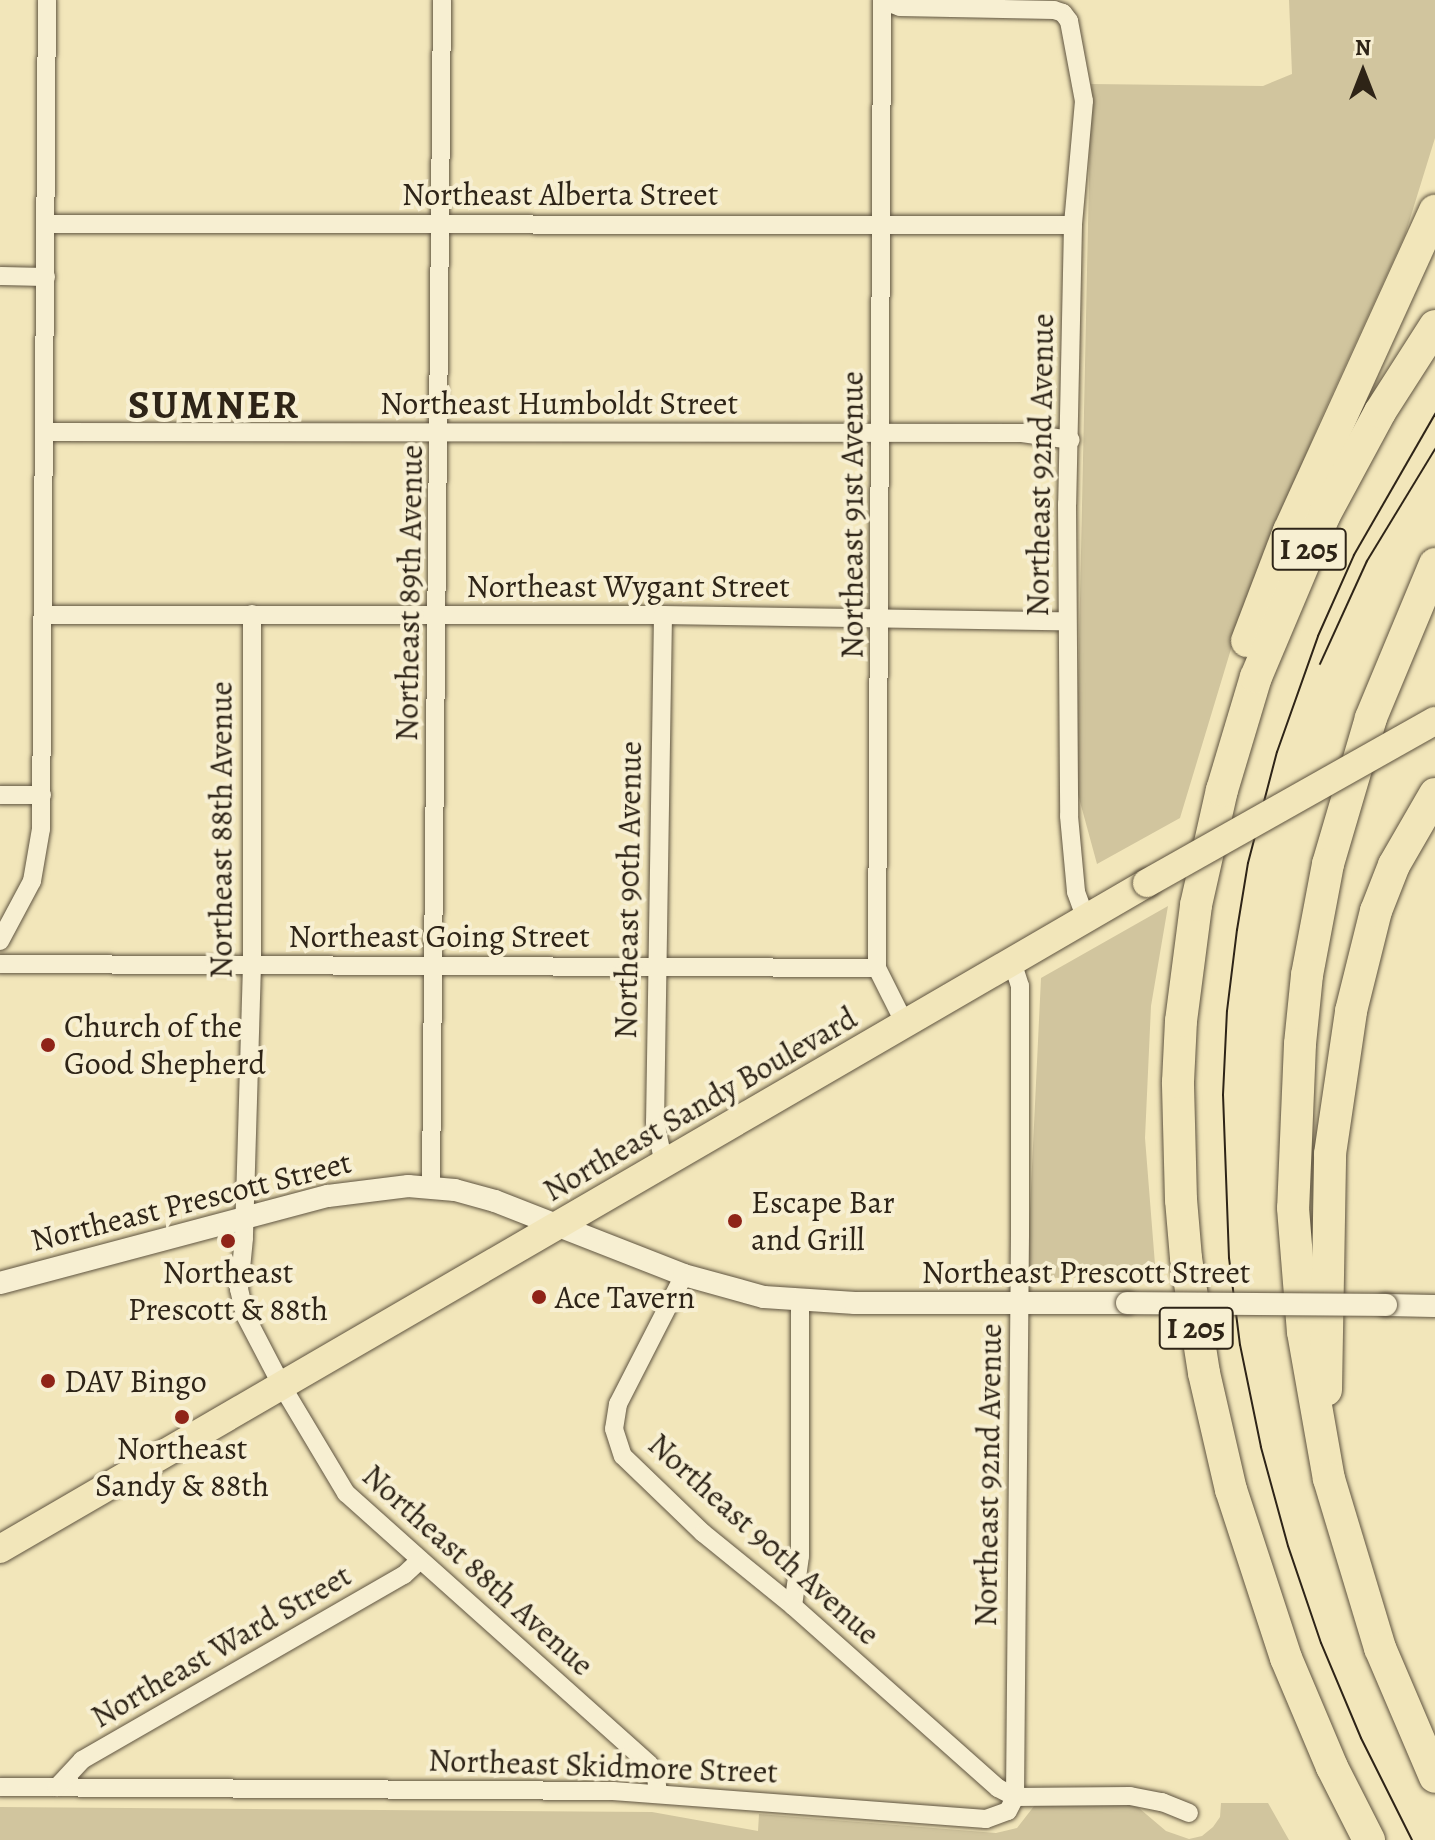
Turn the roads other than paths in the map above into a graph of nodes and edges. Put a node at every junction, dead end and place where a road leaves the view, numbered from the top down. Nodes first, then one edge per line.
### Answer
1 (47, 0) edge
2 (442, 0) edge
3 (882, 0) edge
4 (1435, 211) edge
5 (46, 224) junction
6 (442, 224) junction
7 (882, 224) junction
8 (1073, 225) junction
9 (0, 276) edge
10 (46, 277) junction
11 (1435, 326) edge
12 (46, 432) junction
13 (441, 433) junction
14 (882, 433) junction
15 (1071, 440) junction
16 (1435, 564) edge
17 (252, 614) junction
18 (44, 615) junction
19 (439, 615) junction
20 (663, 615) junction
21 (881, 619) junction
22 (1067, 621) junction
23 (1435, 721) edge
24 (1222, 790) junction
25 (1435, 794) edge
26 (0, 795) edge
27 (42, 795) junction
28 (1086, 919) junction
29 (0, 941) edge
30 (1012, 962) junction
31 (0, 964) edge
32 (252, 965) junction
33 (434, 966) junction
34 (656, 968) junction
35 (877, 968) junction
36 (905, 1024) junction
37 (664, 1164) junction
38 (431, 1187) junction
39 (245, 1218) junction
40 (559, 1225) junction
41 (684, 1275) junction
42 (0, 1283) edge
43 (800, 1301) junction
44 (1020, 1304) junction
45 (1435, 1306) edge
46 (282, 1386) junction
47 (1316, 1420) junction
48 (0, 1549) edge
49 (419, 1561) junction
50 (793, 1606) junction
51 (1435, 1777) edge
52 (0, 1787) edge
53 (57, 1787) junction
54 (658, 1793) junction
55 (1015, 1797) junction
56 (1189, 1813) dead end
57 (1369, 1840) edge

1 - 5 street
2 - 6 street, Northeast 89th Avenue
3 - 7 street, Northeast 91st Avenue
3 - 8 street, Northeast 92nd Avenue
4 - 24 highway
5 - 6 street, Northeast Alberta Street
5 - 10 street
6 - 7 street, Northeast Alberta Street
6 - 13 street, Northeast 89th Avenue
7 - 8 street, Northeast Alberta Street
7 - 14 street, Northeast 91st Avenue
8 - 15 street, Northeast 92nd Avenue
9 - 10 street
10 - 12 street
11 - 24 highway, I 205
12 - 13 street, Northeast Humboldt Street
12 - 18 street
13 - 14 street, Northeast Humboldt Street
13 - 19 street, Northeast 89th Avenue
14 - 15 street, Northeast Humboldt Street
14 - 21 street, Northeast 91st Avenue
15 - 22 street, Northeast 92nd Avenue
16 - 47 highway
17 - 18 street, Northeast Wygant Street
17 - 19 street, Northeast Wygant Street
17 - 32 street, Northeast 88th Avenue
18 - 27 street
19 - 20 street, Northeast Wygant Street
19 - 33 street, Northeast 89th Avenue
20 - 21 street, Northeast Wygant Street
20 - 34 street, Northeast 90th Avenue
21 - 22 street, Northeast Wygant Street
21 - 35 street, Northeast 91st Avenue
22 - 28 street, Northeast 92nd Avenue
23 - 28 main road, Northeast Sandy Boulevard, bridge
24 - 57 highway, I 205
25 - 47 highway
26 - 27 street
27 - 29 street
28 - 30 main road, Northeast Sandy Boulevard
30 - 36 main road, Northeast Sandy Boulevard
30 - 44 street, Northeast 92nd Avenue
31 - 32 street, Northeast Going Street
32 - 33 street, Northeast Going Street
32 - 39 street, Northeast 88th Avenue
33 - 34 street, Northeast Going Street
33 - 38 street, Northeast 89th Avenue
34 - 35 street, Northeast Going Street
34 - 37 street, Northeast 90th Avenue
35 - 36 street, Northeast 91st Avenue
36 - 37 main road, Northeast Sandy Boulevard
37 - 40 main road, Northeast Sandy Boulevard
38 - 39 street, Northeast Prescott Street
38 - 40 street, Northeast Prescott Street
39 - 42 street, Northeast Prescott Street
39 - 46 street, Northeast 88th Avenue
40 - 41 street, Northeast Prescott Street
40 - 46 main road, Northeast Sandy Boulevard
41 - 43 street, Northeast Prescott Street
41 - 50 street, Northeast 90th Avenue
43 - 44 street, Northeast Prescott Street
43 - 50 street
44 - 45 street, Northeast Prescott Street, bridge
44 - 55 street, Northeast 92nd Avenue
46 - 48 main road, Northeast Sandy Boulevard
46 - 49 street, Northeast 88th Avenue
47 - 51 highway
49 - 53 street, Northeast Ward Street
49 - 54 street, Northeast 88th Avenue
50 - 55 street, Northeast 90th Avenue
52 - 53 street, Northeast Skidmore Street
53 - 54 street, Northeast Skidmore Street
54 - 55 street, Northeast Skidmore Street
55 - 56 street

